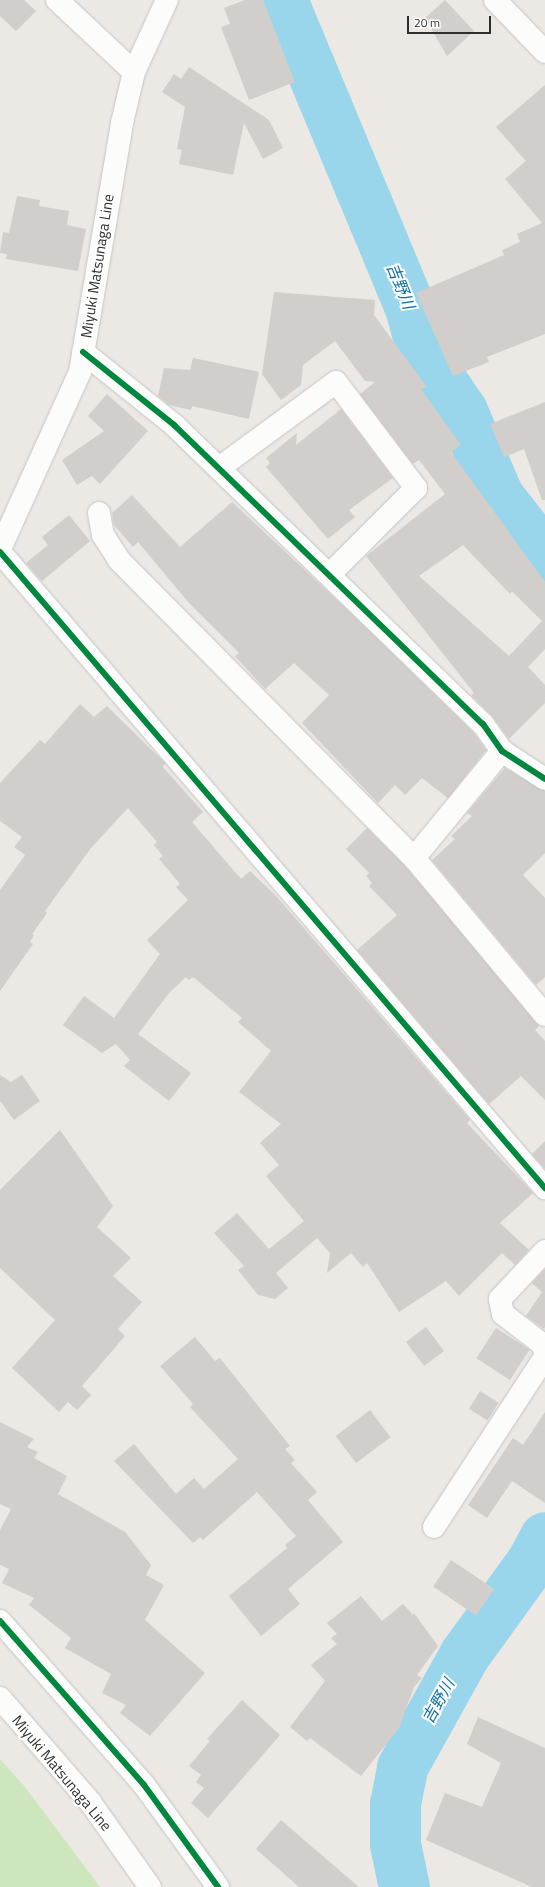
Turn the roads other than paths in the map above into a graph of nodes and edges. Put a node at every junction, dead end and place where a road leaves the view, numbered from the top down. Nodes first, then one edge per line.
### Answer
1 (57, 0) edge
2 (167, 0) edge
3 (495, 0) edge
4 (545, 52) edge
5 (134, 72) junction
6 (83, 352) junction
7 (219, 468) junction
8 (99, 514) dead end
9 (0, 549) edge
10 (0, 552) edge
11 (330, 574) junction
12 (502, 751) junction
13 (545, 779) edge
14 (414, 858) junction
15 (545, 1015) edge
16 (545, 1188) edge
17 (545, 1251) edge
18 (545, 1351) edge
19 (545, 1358) edge
20 (434, 1527) dead end
21 (0, 1621) edge
22 (0, 1698) edge
23 (150, 1887) edge
24 (218, 1887) edge

1 - 5 street
2 - 5 street, Miyuki Matsunaga Line
3 - 4 street
5 - 6 street, Miyuki Matsunaga Line
6 - 7 street
6 - 9 street, Miyuki Matsunaga Line
7 - 11 street
7 - 11 street
8 - 14 street
10 - 16 street
11 - 12 street
12 - 13 street
12 - 14 street
14 - 15 street
17 - 18 street
19 - 20 street
21 - 24 street
22 - 23 street, Miyuki Matsunaga Line

